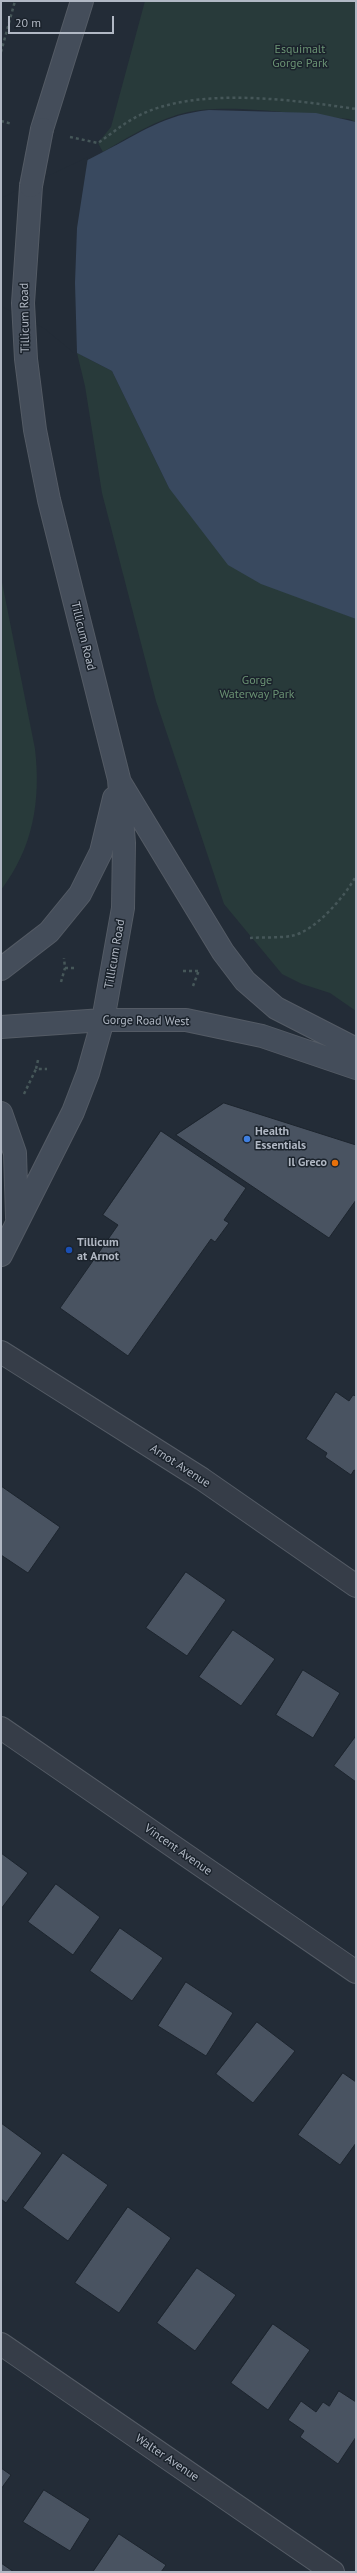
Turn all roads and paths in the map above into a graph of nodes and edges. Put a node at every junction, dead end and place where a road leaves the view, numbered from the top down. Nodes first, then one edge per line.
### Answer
1 (15, 1) edge
2 (82, 1) edge
3 (1, 52) edge
4 (356, 109) edge
5 (1, 121) edge
6 (16, 125) dead end
7 (68, 136) dead end
8 (119, 779) junction
9 (356, 876) edge
10 (242, 939) dead end
11 (1, 968) edge
12 (75, 968) dead end
13 (183, 971) dead end
14 (61, 982) dead end
15 (193, 986) dead end
16 (102, 1020) junction
17 (1, 1027) edge
18 (356, 1049) edge
19 (38, 1060) dead end
20 (356, 1068) edge
21 (36, 1069) junction
22 (47, 1069) dead end
23 (22, 1097) dead end
24 (1, 1113) edge
25 (18, 1219) junction
26 (1, 1255) edge
27 (1, 1352) edge
28 (356, 1586) edge
29 (1, 1728) edge
30 (356, 1972) edge
31 (1, 2344) edge
32 (333, 2572) edge

1 - 3 path
2 - 8 main road, Tillicum Road, bridge
4 - 7 path
5 - 6 path
8 - 11 main road
8 - 16 main road, Tillicum Road
8 - 18 main road
9 - 10 path
12 - 14 path
13 - 15 path
16 - 17 main road, Gorge Road West
16 - 20 main road, Gorge Road West
16 - 25 main road, Tillicum Road
19 - 21 path
21 - 22 path
21 - 23 path
24 - 25 main road
25 - 26 main road, Tillicum Road
27 - 28 street, Arnot Avenue
29 - 30 street, Vincent Avenue
31 - 32 street, Walter Avenue

